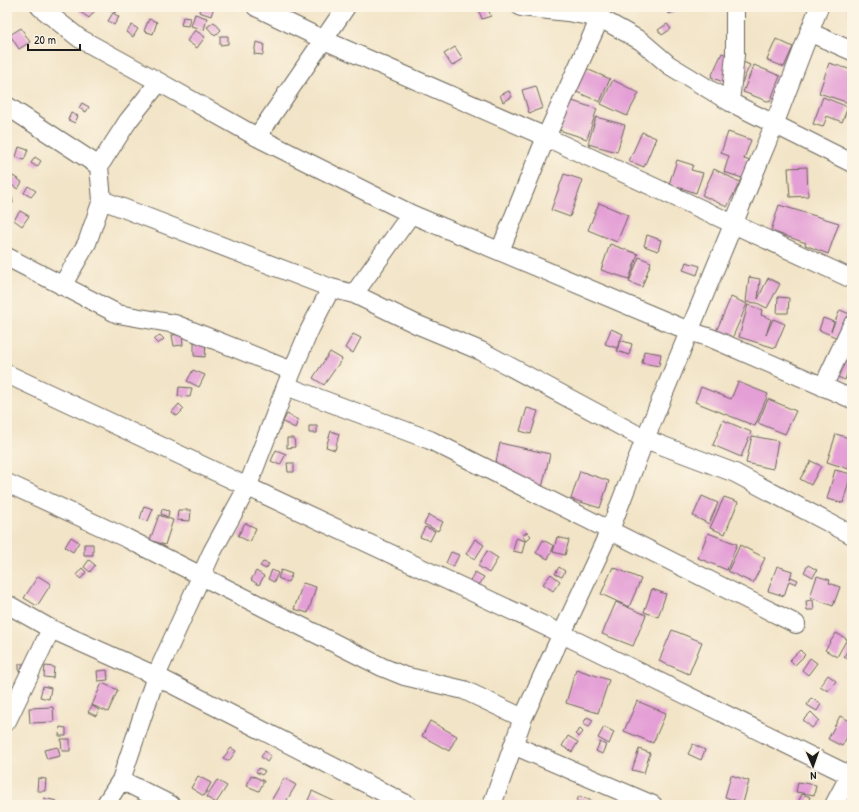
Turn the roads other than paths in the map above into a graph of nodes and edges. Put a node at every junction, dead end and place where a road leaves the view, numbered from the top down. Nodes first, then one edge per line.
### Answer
1 (40, 7) edge
2 (256, 7) edge
3 (346, 7) edge
4 (521, 7) edge
5 (735, 7) edge
6 (819, 7) edge
7 (600, 18) junction
8 (809, 32) junction
9 (324, 40) junction
10 (852, 51) edge
11 (159, 82) junction
12 (730, 102) junction
13 (7, 106) edge
14 (774, 125) junction
15 (257, 137) junction
16 (546, 137) junction
17 (852, 163) edge
18 (99, 166) junction
19 (102, 200) junction
20 (411, 214) junction
21 (733, 223) junction
22 (500, 251) junction
23 (7, 257) edge
24 (852, 278) edge
25 (62, 286) junction
26 (331, 288) junction
27 (354, 294) junction
28 (852, 325) edge
29 (689, 331) junction
30 (289, 378) junction
31 (8, 379) edge
32 (824, 387) junction
33 (852, 399) edge
34 (645, 439) junction
35 (7, 483) edge
36 (247, 488) junction
37 (610, 530) junction
38 (852, 535) edge
39 (200, 577) junction
40 (7, 604) edge
41 (796, 624) dead end
42 (51, 629) junction
43 (562, 634) junction
44 (156, 676) junction
45 (523, 718) junction
46 (7, 721) edge
47 (513, 745) junction
48 (851, 773) edge
49 (121, 780) junction
50 (105, 805) edge
51 (171, 805) edge
52 (408, 805) edge
53 (492, 805) edge
54 (653, 805) edge
55 (834, 805) edge

1 - 11 street
2 - 9 street
3 - 9 street
4 - 7 street
5 - 12 street
6 - 8 street
7 - 12 street
7 - 16 street
8 - 10 street
8 - 14 street
9 - 15 street
9 - 16 street
11 - 15 street
11 - 18 street
12 - 14 street
13 - 18 street
14 - 17 street
14 - 21 street
15 - 20 street
16 - 21 street
16 - 22 street
18 - 19 street
19 - 25 street
19 - 26 street
20 - 22 street
20 - 27 street
21 - 24 street
21 - 29 street
22 - 29 street
23 - 25 street
25 - 30 street
26 - 27 street
26 - 30 street
27 - 34 street
28 - 32 street
29 - 32 street
29 - 34 street
30 - 36 street
30 - 37 street
31 - 36 street
32 - 33 street
34 - 37 street
34 - 38 street
35 - 39 street
36 - 39 street
36 - 43 street
37 - 41 street
37 - 43 street
39 - 44 street
39 - 45 street
40 - 42 street
42 - 44 street
42 - 46 street
43 - 45 street
43 - 48 street
44 - 49 street
44 - 52 street
45 - 47 street
47 - 53 street
47 - 54 street
48 - 55 street
49 - 50 street
49 - 51 street

